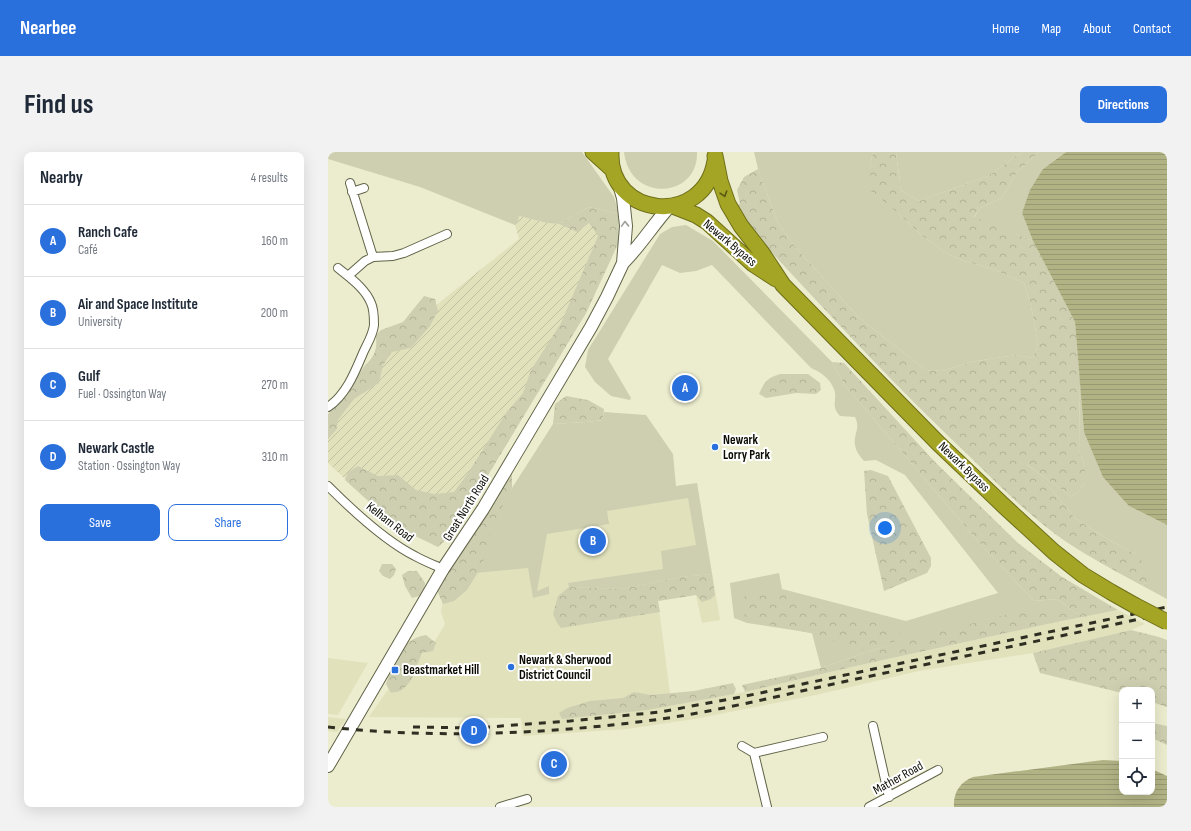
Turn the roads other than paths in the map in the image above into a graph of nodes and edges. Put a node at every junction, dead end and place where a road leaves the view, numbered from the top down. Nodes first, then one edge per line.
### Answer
1 (593, 152) edge
2 (611, 152) edge
3 (715, 154) edge
4 (616, 176) junction
5 (350, 183) dead end
6 (364, 188) dead end
7 (352, 192) junction
8 (671, 207) junction
9 (446, 234) dead end
10 (373, 257) junction
11 (623, 263) junction
12 (338, 268) dead end
13 (348, 276) junction
14 (783, 284) junction
15 (328, 407) edge
16 (328, 486) edge
17 (443, 569) junction
18 (1167, 622) edge
19 (873, 726) dead end
20 (823, 737) dead end
21 (742, 746) dead end
22 (754, 753) junction
23 (328, 766) edge
24 (938, 770) dead end
25 (889, 797) junction
26 (527, 799) dead end
27 (500, 807) edge
28 (767, 807) edge
29 (869, 807) edge

1 - 4 highway
2 - 4 highway
3 - 8 highway
3 -> 14 highway, Newark Bypass
4 - 8 highway, Newark Bypass
11 -> 4 main road, Great North Road
5 - 7 street
6 - 7 street
7 - 10 street
8 - 11 main road, Great North Road
8 - 14 highway, Newark Bypass
9 - 10 street
10 - 13 street
11 - 17 main road, Great North Road
12 - 13 street
13 - 15 street
14 - 18 highway, Newark Bypass, bridge
16 - 17 street, Kelham Road
17 - 23 main road, Great North Road
19 - 25 street
20 - 22 street
21 - 22 street
22 - 28 street
24 - 25 street, Mather Road
25 - 29 street, Mather Road
26 - 27 street

